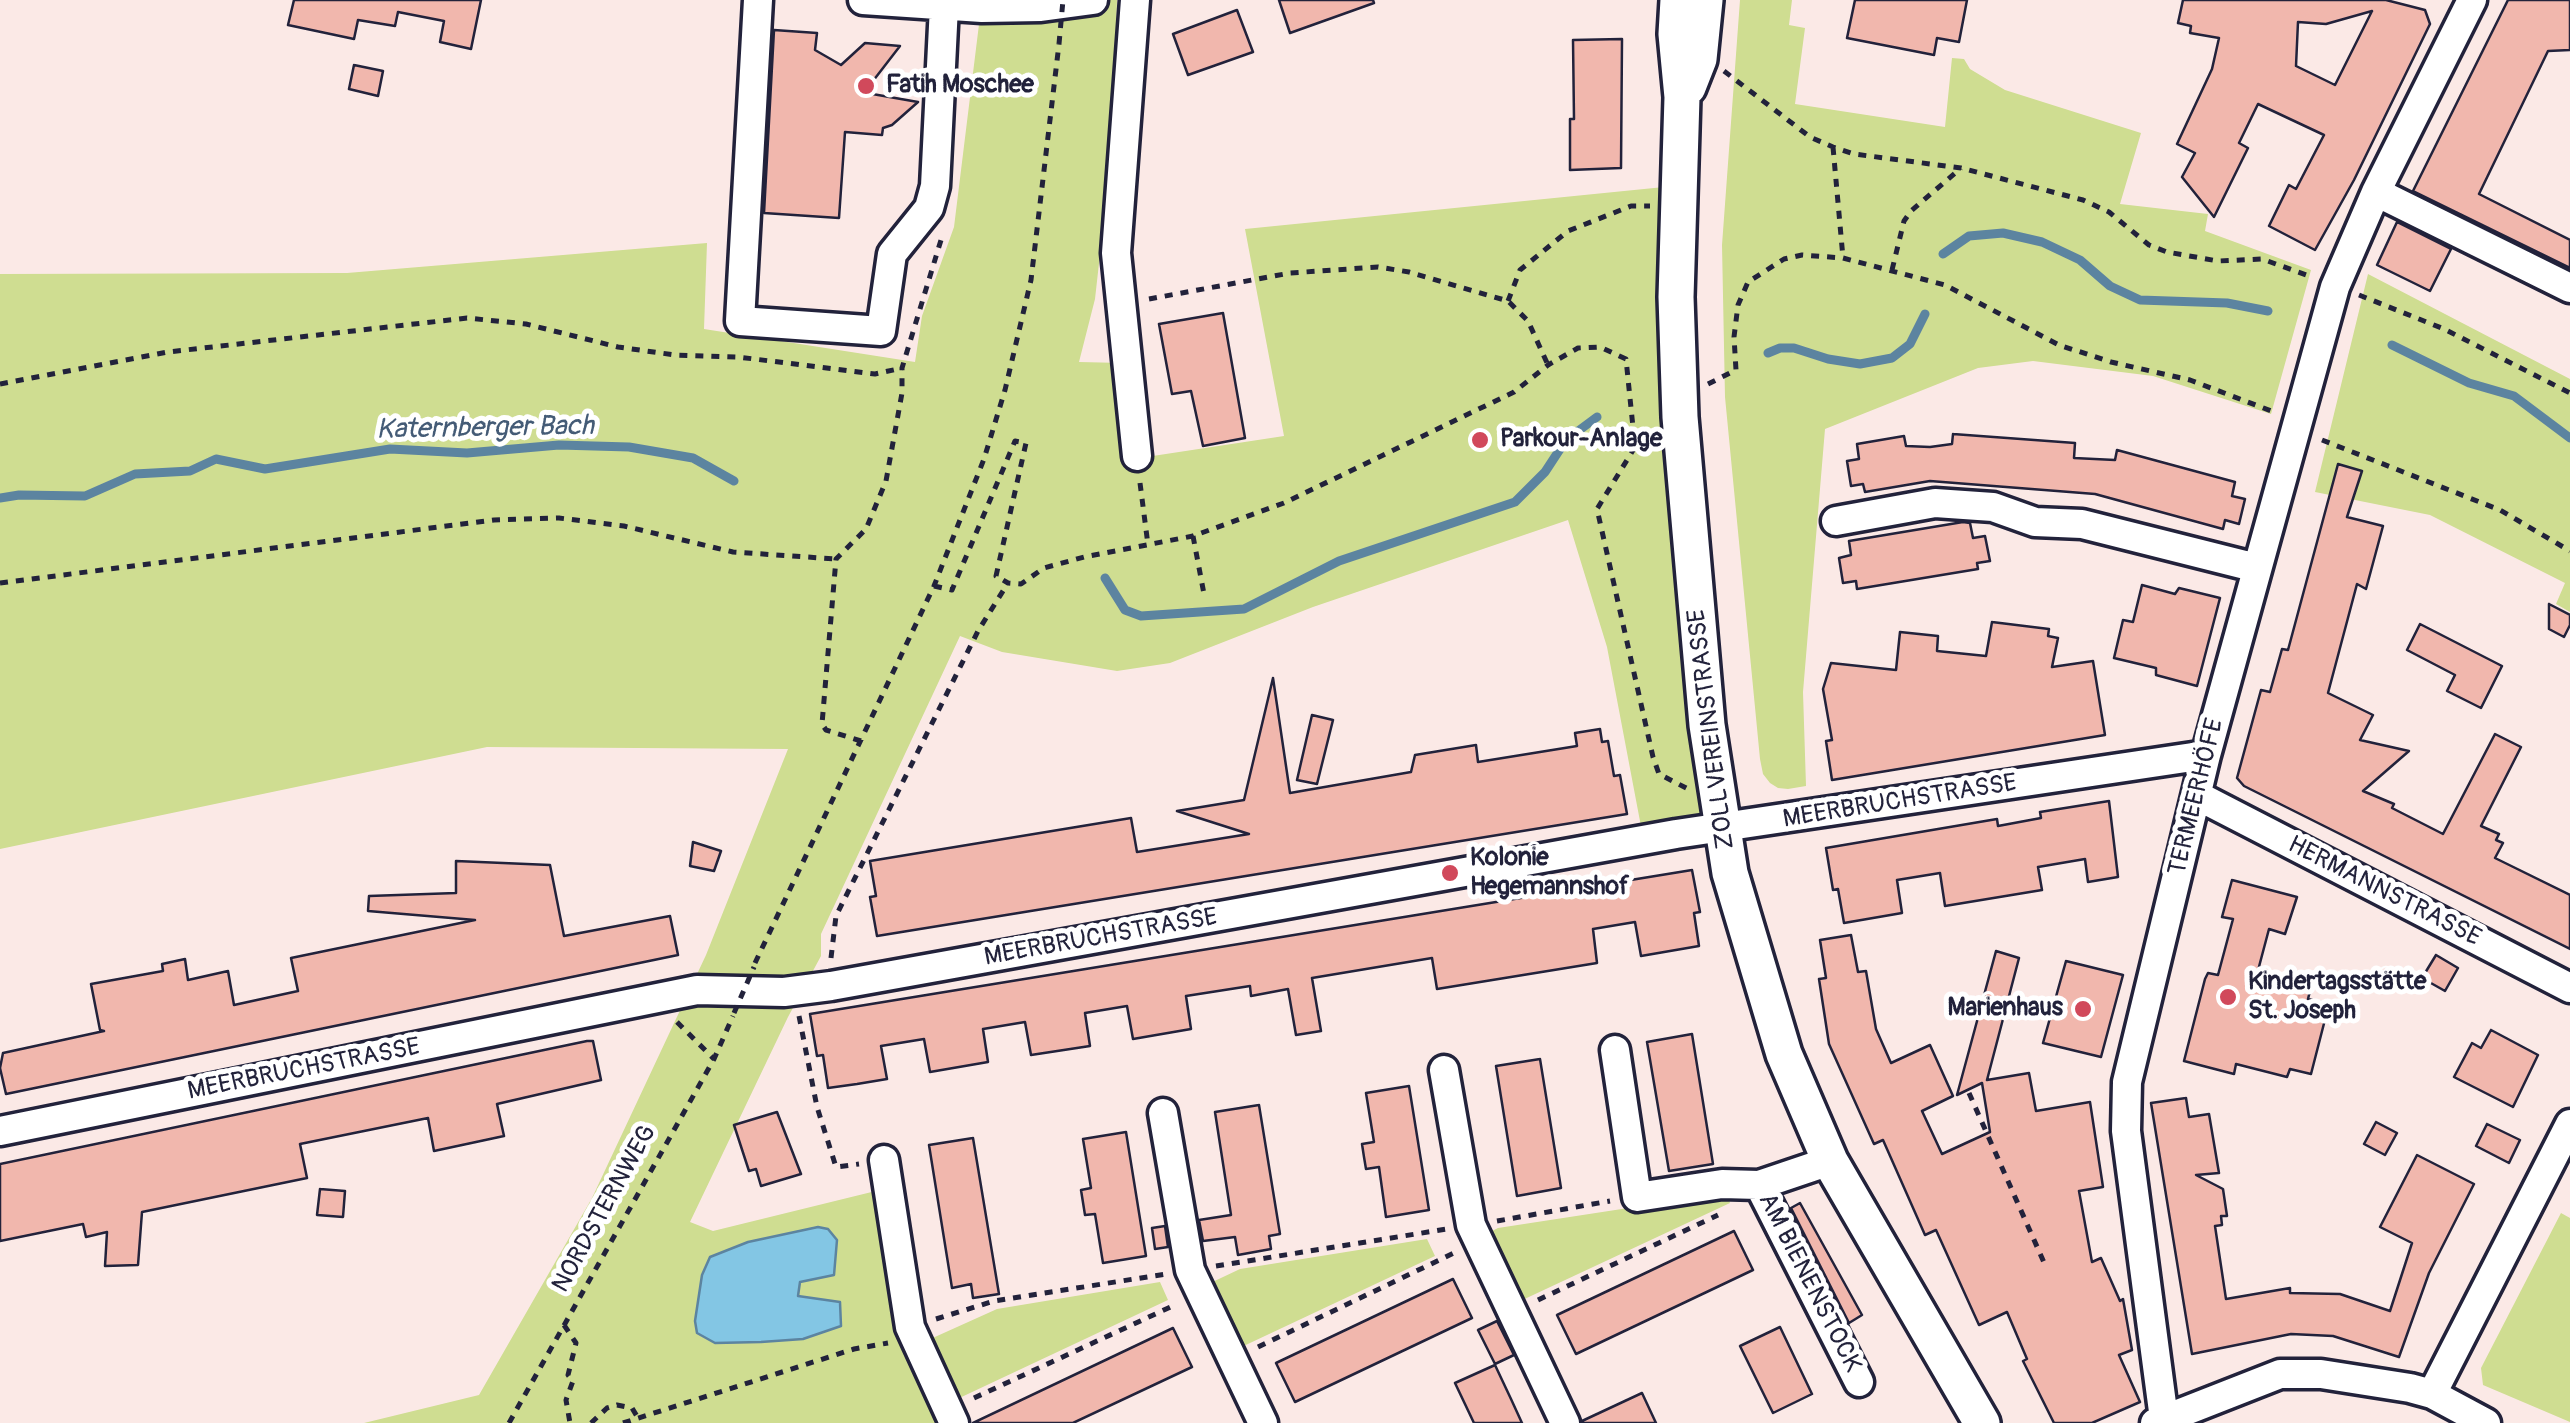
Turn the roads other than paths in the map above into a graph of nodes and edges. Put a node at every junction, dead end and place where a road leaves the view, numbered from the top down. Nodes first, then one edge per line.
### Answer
1 (758, 0) edge
2 (864, 0) edge
3 (1093, 0) edge
4 (1135, 0) edge
5 (1678, 0) edge
6 (1705, 0) edge
7 (2472, 0) edge
8 (944, 6) junction
9 (1682, 96) junction
10 (2376, 192) junction
11 (2570, 288) edge
12 (1137, 456) road end
13 (1836, 521) dead end
14 (2257, 568) junction
15 (2206, 756) junction
16 (2198, 796) junction
17 (1721, 828) junction
18 (2570, 988) edge
19 (1615, 1050) dead end
20 (1444, 1070) dead end
21 (1163, 1113) dead end
22 (2570, 1124) edge
23 (0, 1131) edge
24 (884, 1160) road end
25 (1830, 1161) junction
26 (1759, 1184) junction
27 (1859, 1382) dead end
28 (2432, 1394) junction
29 (951, 1417) edge
30 (2160, 1421) edge
31 (1263, 1423) edge
32 (1565, 1423) edge
33 (1982, 1423) edge
34 (2486, 1423) edge

1 - 8 street
2 - 8 street
3 - 8 street
4 - 12 street
5 - 9 main road, ZOLLVEREINSTRASSE
6 - 9 main road, ZOLLVEREINSTRASSE
7 - 10 street, TERMEERHÖFE
9 - 17 main road, ZOLLVEREINSTRASSE
10 - 11 street
10 - 14 street, TERMEERHÖFE
13 - 14 street
14 - 15 street, TERMEERHÖFE
15 - 16 street, TERMEERHÖFE
15 - 17 street, MEERBRUCHSTRASSE
16 - 18 street, HERMANNSTRASSE
16 - 30 street, TERMEERHÖFE
17 - 23 street, MEERBRUCHSTRASSE
17 - 25 main road, ZOLLVEREINSTRASSE
19 - 26 street, AM BIENENSTOCK
20 - 32 street
21 - 31 street
22 - 28 street
24 - 29 street
25 - 26 street, AM BIENENSTOCK
25 - 33 main road, ZOLLVEREINSTRASSE
26 - 27 street, AM BIENENSTOCK
28 - 30 street
28 - 34 street

